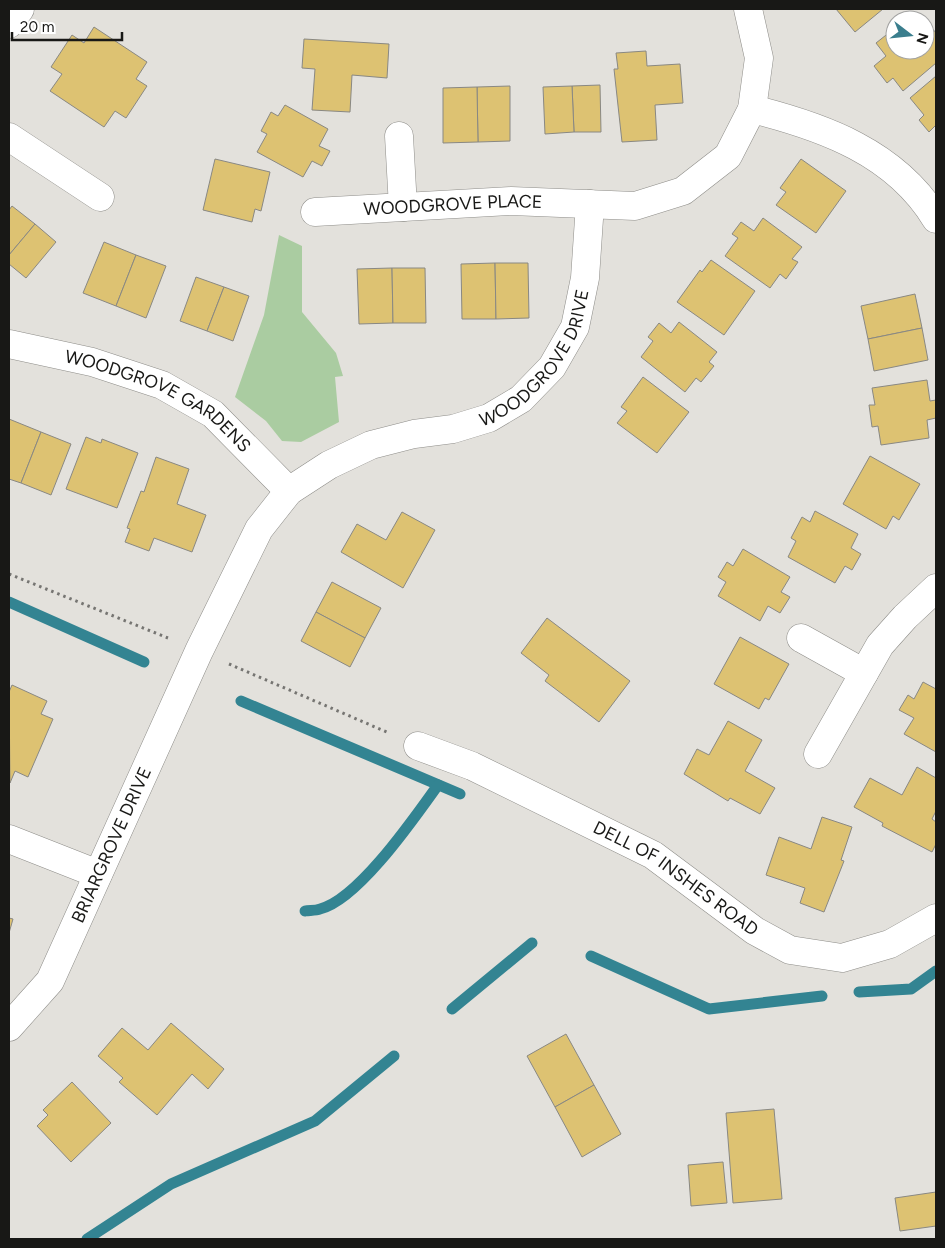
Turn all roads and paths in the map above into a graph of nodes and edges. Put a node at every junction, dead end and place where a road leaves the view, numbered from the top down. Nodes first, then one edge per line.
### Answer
1 (20, 9) edge
2 (748, 9) edge
3 (9, 24) edge
4 (752, 109) junction
5 (399, 136) dead end
6 (9, 137) edge
7 (100, 197) dead end
8 (590, 204) junction
9 (403, 207) junction
10 (315, 212) dead end
11 (936, 219) edge
12 (9, 344) edge
13 (289, 491) junction
14 (936, 588) edge
15 (801, 638) dead end
16 (198, 651) joint
17 (864, 673) junction
18 (418, 746) dead end
19 (818, 754) dead end
20 (9, 839) edge
21 (98, 874) junction
22 (936, 918) edge
23 (9, 1027) edge

1 - 3 street
2 - 4 street
4 - 8 street
4 - 11 street
5 - 9 street
6 - 7 street
8 - 9 street, WOODGROVE PLACE
8 - 13 street, WOODGROVE DRIVE
9 - 10 street, WOODGROVE PLACE
12 - 13 street, WOODGROVE GARDENS
13 - 16 street, WOODGROVE DRIVE
14 - 17 street
15 - 17 street
16 - 21 street, BRIARGROVE DRIVE
17 - 19 street
18 - 22 street, DELL OF INSHES ROAD
20 - 21 street
21 - 23 street, BRIARGROVE DRIVE

